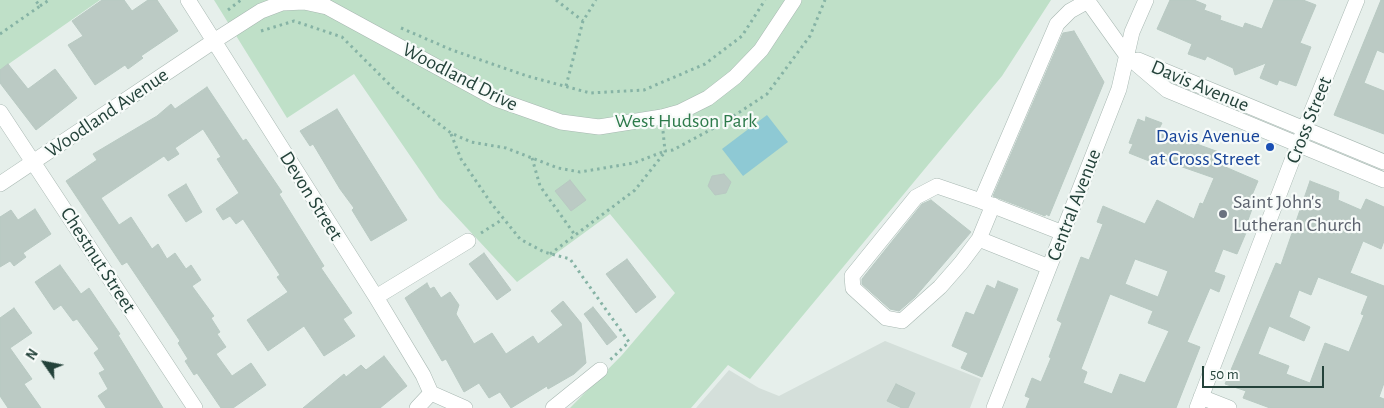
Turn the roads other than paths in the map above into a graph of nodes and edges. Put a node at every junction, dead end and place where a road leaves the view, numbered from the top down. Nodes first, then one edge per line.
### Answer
1 (188, 0) edge
2 (794, 0) edge
3 (1146, 0) edge
4 (1357, 0) edge
5 (1088, 1) edge
6 (214, 41) junction
7 (1127, 56) junction
8 (0, 112) edge
9 (1305, 130) junction
10 (1298, 145) junction
11 (33, 162) junction
12 (1384, 162) edge
13 (1384, 180) edge
14 (0, 184) edge
15 (987, 203) junction
16 (1063, 234) junction
17 (979, 239) junction
18 (468, 241) road end
19 (1049, 267) junction
20 (376, 298) junction
21 (600, 370) road end
22 (431, 393) junction
23 (1199, 403) edge
24 (196, 408) edge
25 (417, 408) edge
26 (466, 408) edge
27 (553, 408) edge
28 (994, 408) edge
29 (1229, 408) edge

1 - 6 street, Devon Street
2 - 6 street, Woodland Drive
3 - 7 street, Central Avenue
4 - 9 street, Cross Street
5 - 7 street, Davis Avenue
5 - 15 street
6 - 11 street, Woodland Avenue
6 - 20 street, Devon Street
7 - 9 street, Davis Avenue
7 - 10 street, Davis Avenue
7 - 16 street, Central Avenue
8 - 11 street, Chestnut Street
9 - 10 street, Cross Street
9 - 12 street, Davis Avenue
10 - 13 street, Davis Avenue
10 - 23 street, Cross Street
11 - 14 street, Woodland Avenue
11 - 24 street, Chestnut Street
15 - 16 street
15 - 17 street
15 - 17 street
16 - 19 street, Central Avenue
17 - 19 street
18 - 20 street
19 - 28 street, Central Avenue
20 - 22 street, Devon Street
21 - 27 street
22 - 25 street
22 - 26 street
23 - 29 street

